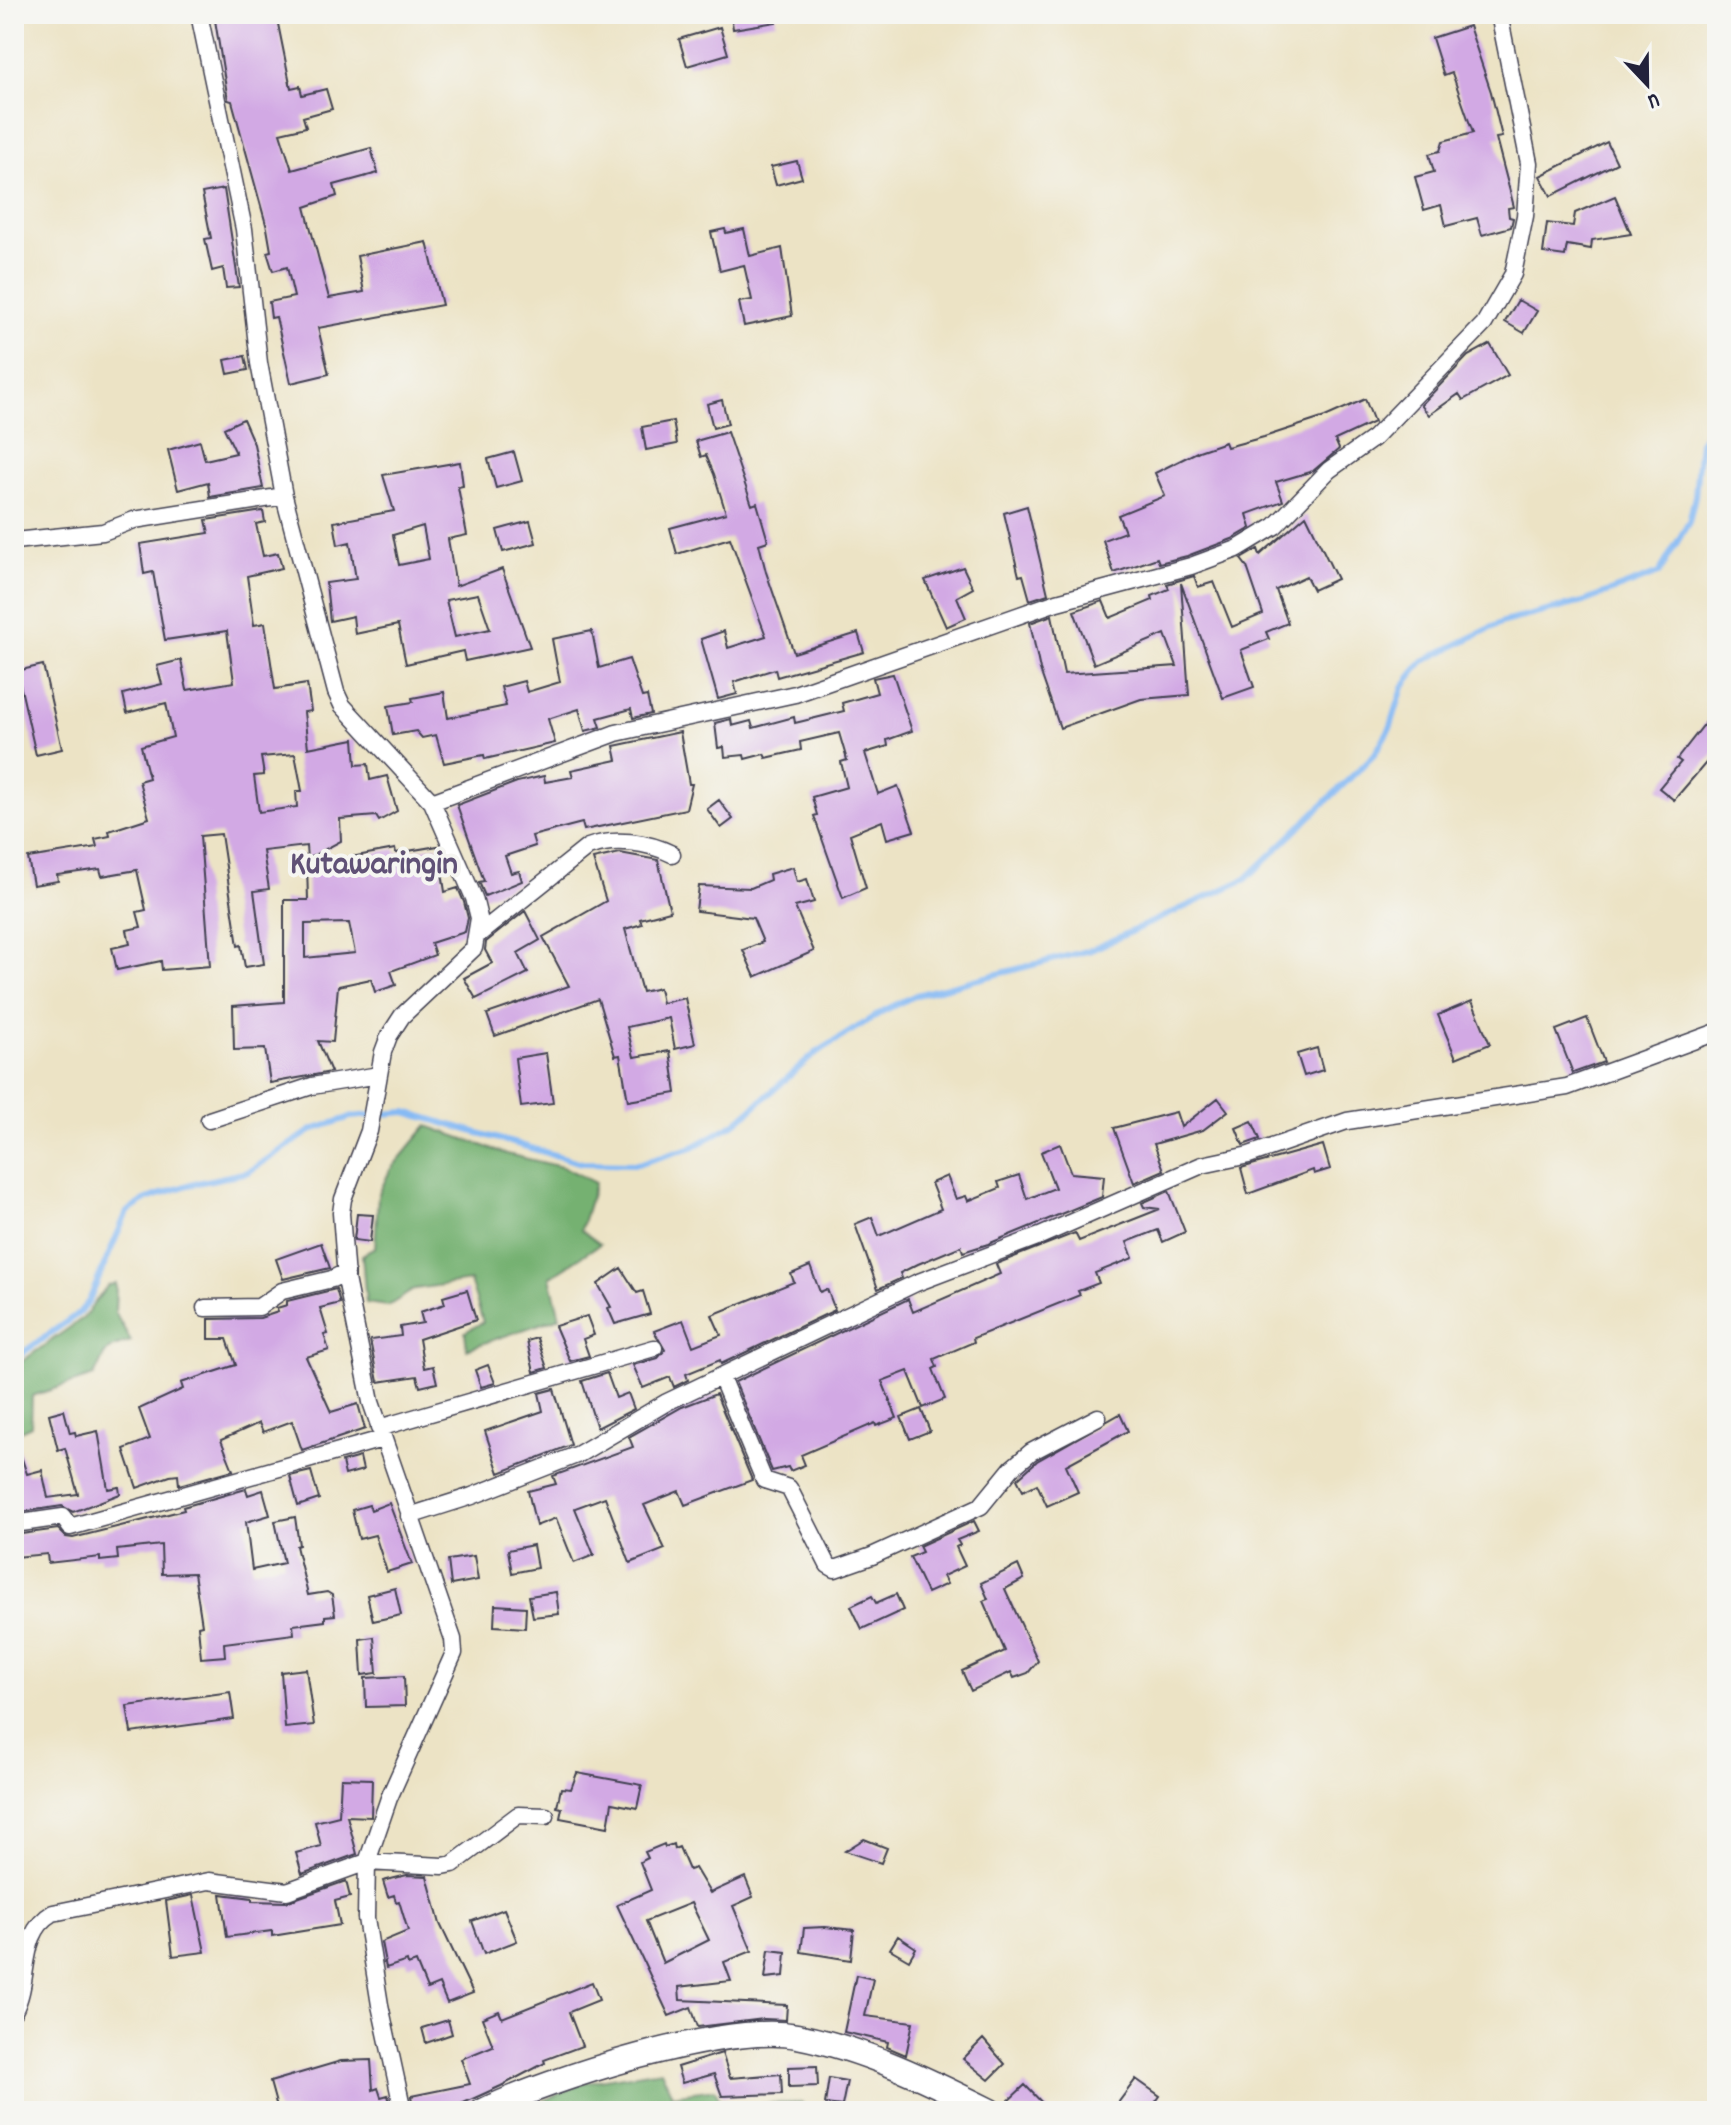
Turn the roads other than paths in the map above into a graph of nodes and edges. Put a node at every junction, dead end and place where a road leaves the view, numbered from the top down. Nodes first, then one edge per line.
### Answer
1 (199, 14) edge
2 (1499, 14) edge
3 (284, 496) junction
4 (14, 541) edge
5 (432, 802) junction
6 (672, 854) dead end
7 (479, 934) junction
8 (1717, 1032) edge
9 (378, 1079) junction
10 (209, 1120) dead end
11 (346, 1272) junction
12 (205, 1308) dead end
13 (654, 1348) dead end
14 (721, 1377) junction
15 (1098, 1417) dead end
16 (380, 1434) junction
17 (409, 1516) junction
18 (14, 1524) edge
19 (546, 1816) dead end
20 (367, 1862) junction
21 (14, 2011) edge
22 (403, 2111) edge
23 (483, 2111) edge
24 (990, 2111) edge

1 - 3 street
2 - 5 street
3 - 4 street
3 - 5 street
5 - 7 street
6 - 7 street
7 - 9 street
8 - 14 street
9 - 10 street
9 - 11 street
11 - 12 street
11 - 16 street
13 - 16 street
14 - 15 street
14 - 17 street
16 - 17 street
16 - 18 street
17 - 20 street
19 - 20 street
20 - 21 street
20 - 22 street
23 - 24 street

